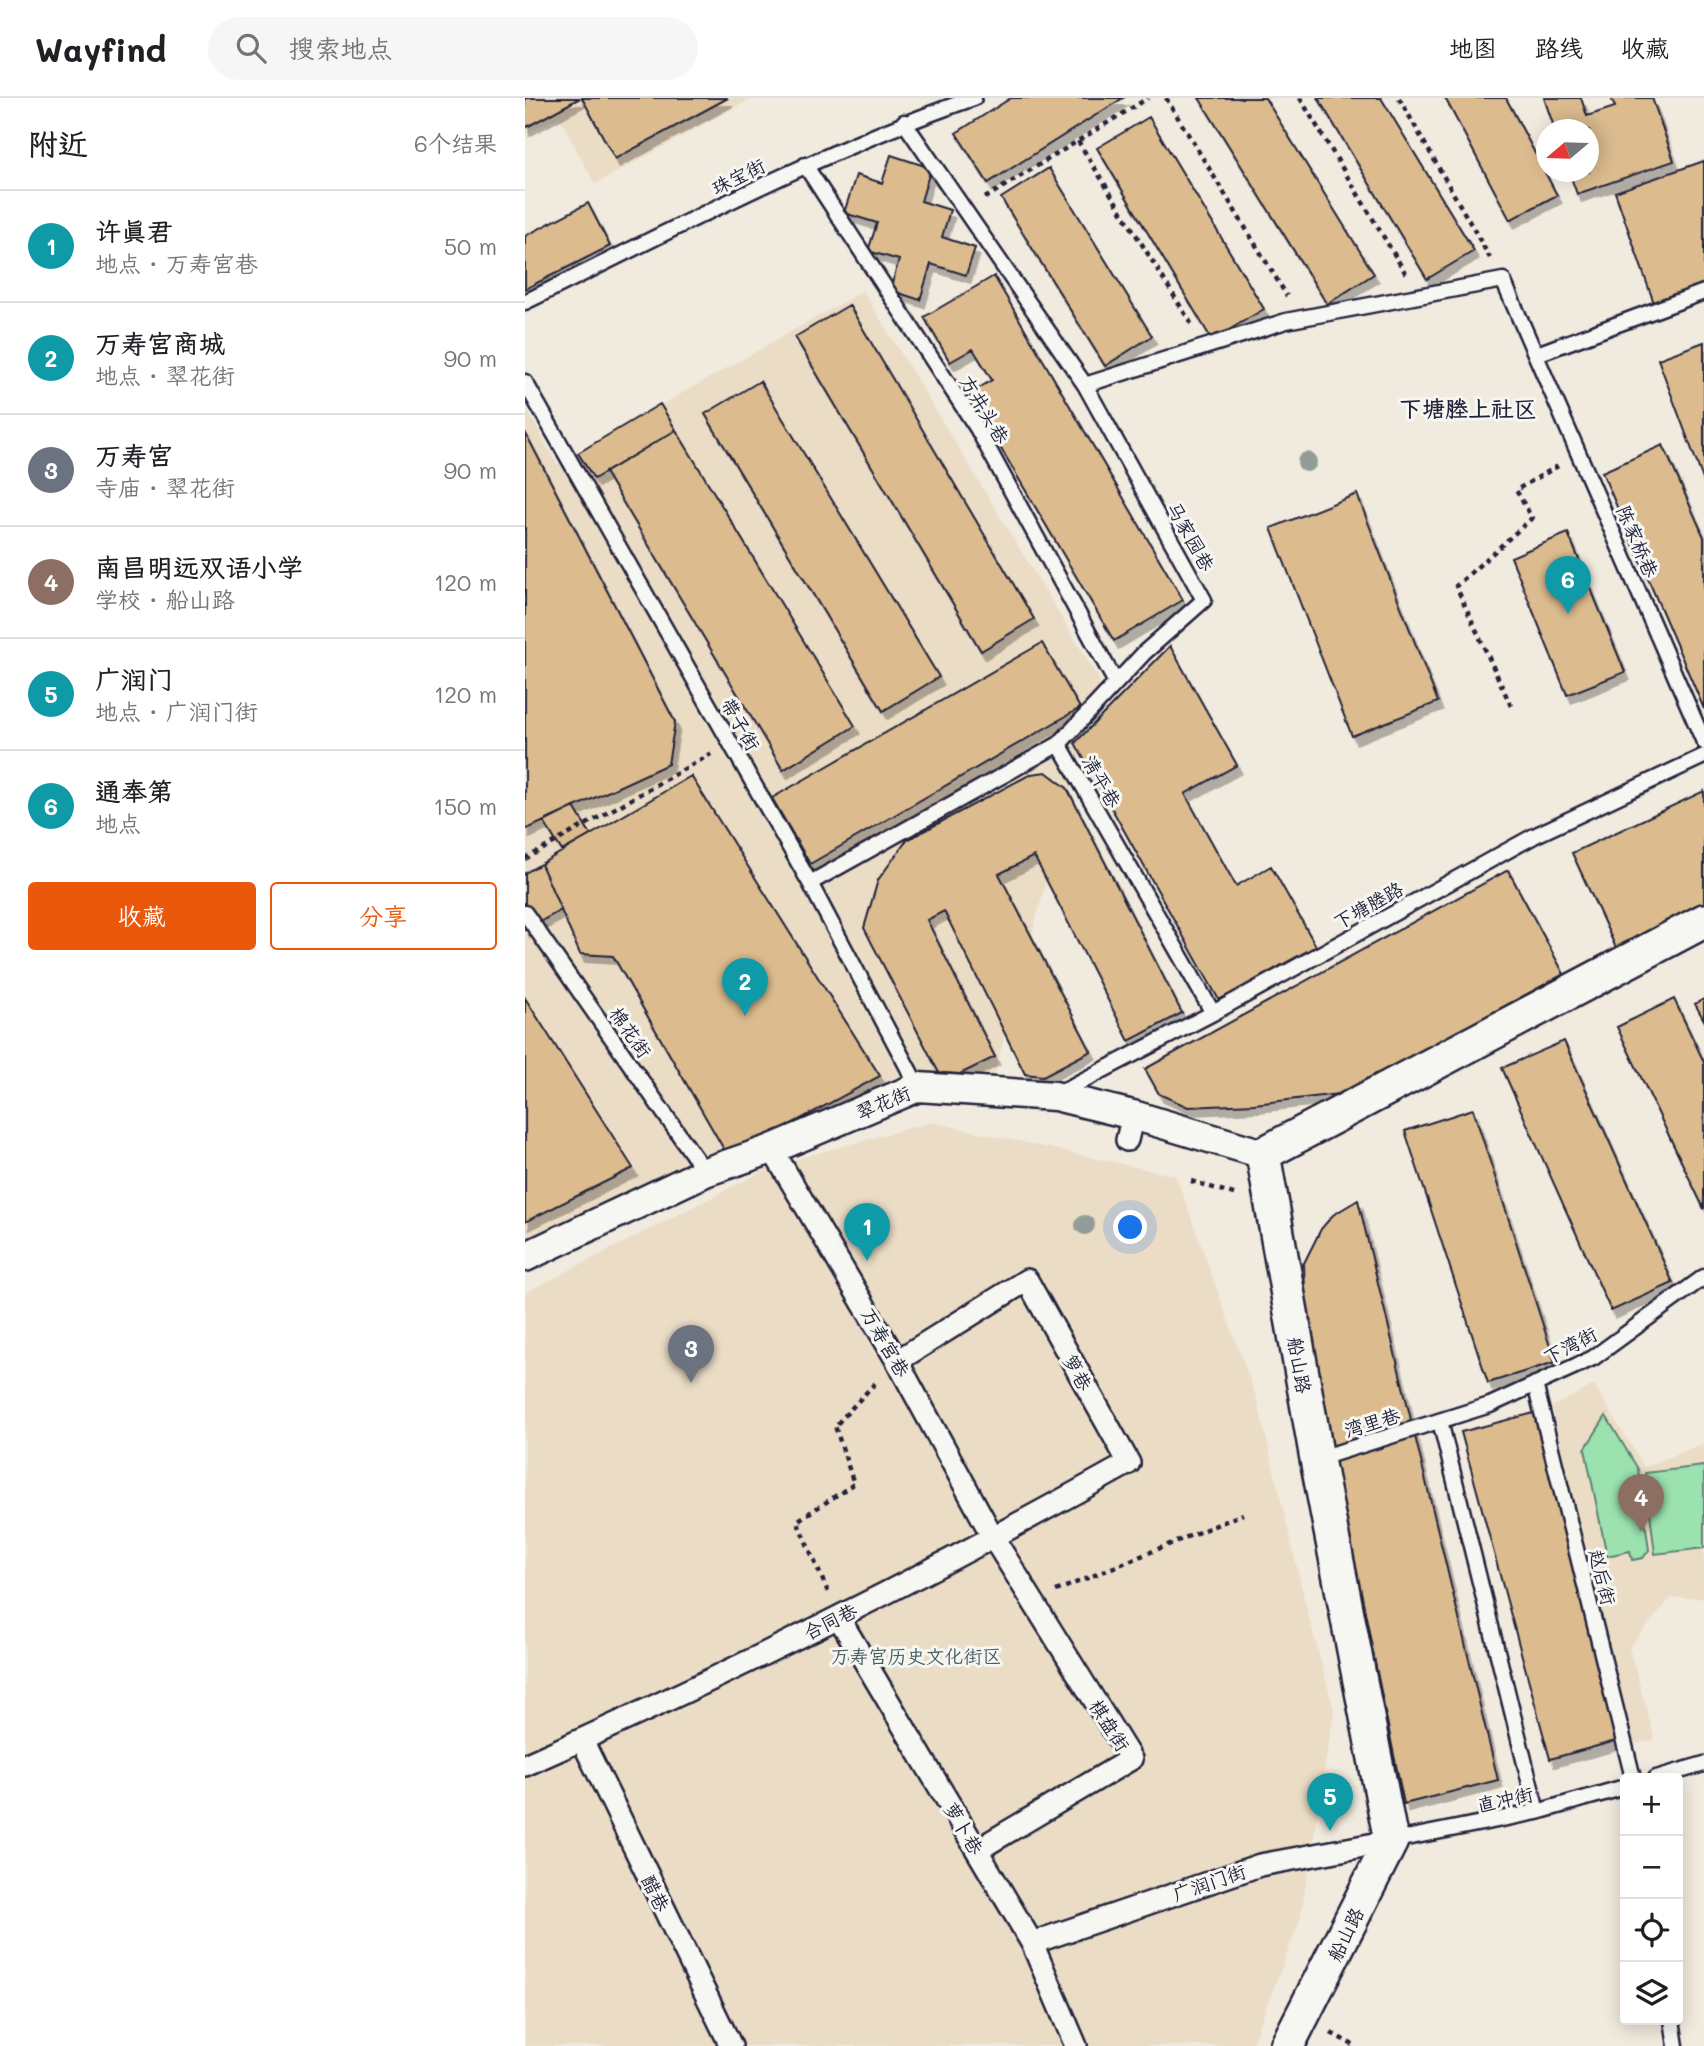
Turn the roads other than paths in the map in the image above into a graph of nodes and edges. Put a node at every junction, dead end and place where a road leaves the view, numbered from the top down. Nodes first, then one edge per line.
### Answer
1 (974, 98) edge
2 (904, 122) junction
3 (805, 165) junction
4 (1704, 292) edge
5 (525, 302) edge
6 (1537, 355) junction
7 (525, 382) edge
8 (1085, 385) junction
9 (1116, 683) junction
10 (1704, 742) edge
11 (1059, 744) junction
12 (1704, 755) edge
13 (810, 883) junction
14 (525, 914) edge
15 (1704, 921) edge
16 (1213, 1013) junction
17 (919, 1087) junction
18 (1055, 1096) junction
19 (772, 1149) junction
20 (1263, 1154) junction
21 (705, 1172) junction
22 (525, 1257) edge
23 (1704, 1277) edge
24 (897, 1361) junction
25 (1535, 1384) junction
26 (1440, 1421) junction
27 (1317, 1460) junction
28 (1129, 1463) joint
29 (994, 1539) junction
30 (839, 1618) junction
31 (582, 1740) junction
32 (1704, 1764) edge
33 (525, 1765) edge
34 (1632, 1773) edge
35 (1673, 1773) edge
36 (1620, 1788) edge
37 (1537, 1812) junction
38 (1391, 1841) junction
39 (977, 1850) junction
40 (1032, 1943) junction
41 (1673, 2025) edge
42 (730, 2046) edge
43 (1076, 2046) edge
44 (1287, 2046) edge
45 (1676, 2046) edge

1 - 2 lane, 珠宝街
2 - 3 lane, 珠宝街
2 - 8 lane, 马家园巷
3 - 5 lane, 珠宝街
3 - 9 lane, 方井头巷
4 - 6 lane
6 - 8 lane, 陈家桥巷
6 - 10 lane, 陈家桥巷
7 - 13 lane, 带子街
8 - 9 lane, 马家园巷
9 - 11 lane, 马家园巷
11 - 13 lane, 清平巷
11 - 16 lane, 清平巷
12 - 16 lane, 下塘塍路
13 - 17 lane, 带子街
14 - 21 lane, 棉花街
15 - 20 street
16 - 18 lane, 下塘塍路
17 - 18 street, 翠花街
17 - 19 street, 翠花街
18 - 20 street, 翠花街
19 - 21 street, 翠花街
19 - 24 street, 万寿宫巷
20 - 27 street, 船山路
21 - 22 street, 翠花街
23 - 25 lane, 下湾街
24 - 28 street, 箩巷
24 - 29 street, 万寿宫巷
25 - 26 lane, 下湾街
25 - 34 lane, 赵后街
26 - 27 lane, 湾里巷
26 - 37 lane
27 - 38 street, 船山路
28 - 29 street, 合同巷
29 - 30 street, 合同巷
29 - 39 street, 棋盘街
30 - 31 street, 合同巷
30 - 39 street, 萝卜巷
31 - 33 street, 合同巷
31 - 42 street, 醋巷
32 - 35 lane
36 - 37 lane, 直冲街
37 - 38 lane, 直冲街
38 - 40 street, 广润门街
38 - 44 street, 船山路
39 - 40 street, 萝卜巷
40 - 43 street, 萝卜巷
41 - 45 lane

